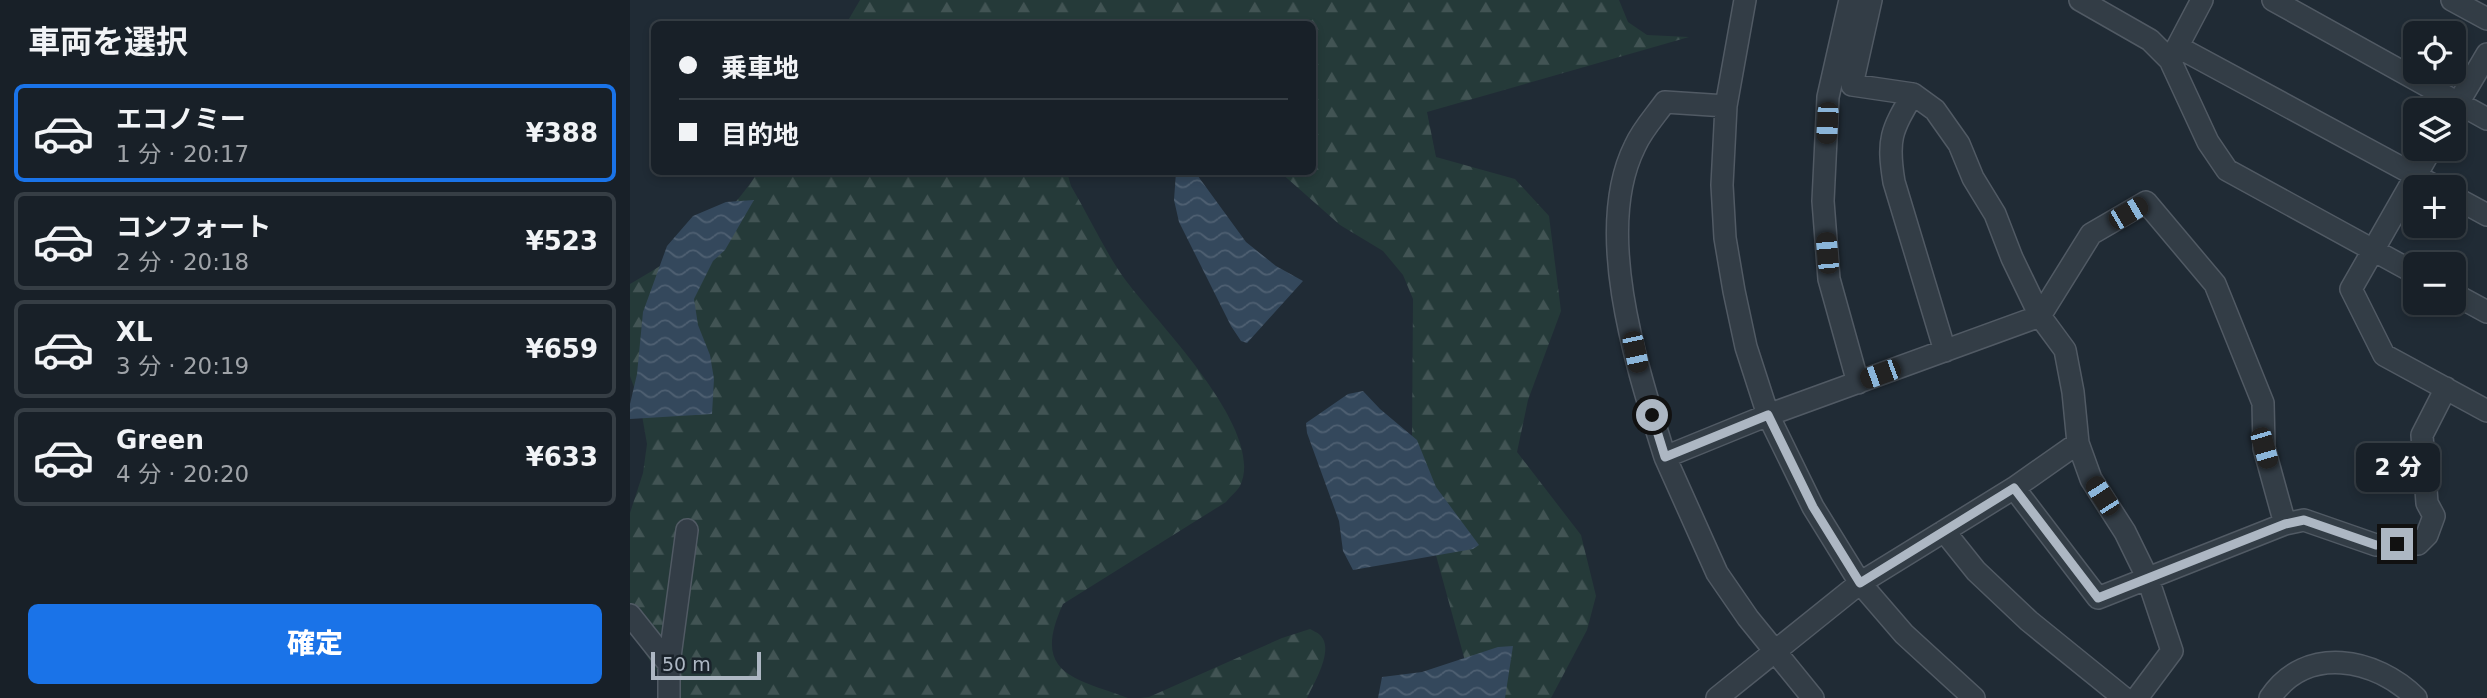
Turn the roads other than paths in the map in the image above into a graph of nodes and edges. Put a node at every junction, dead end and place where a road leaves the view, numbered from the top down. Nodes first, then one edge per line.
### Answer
1 (1745, 0) edge
2 (1850, 0) edge
3 (1871, 0) edge
4 (2080, 0) edge
5 (2202, 0) edge
6 (2273, 0) edge
7 (2452, 0) edge
8 (2487, 19) edge
9 (2174, 54) junction
10 (2487, 54) edge
11 (1913, 94) junction
12 (2441, 98) edge
13 (2461, 98) edge
14 (1726, 106) junction
15 (2466, 111) edge
16 (2487, 119) edge
17 (2424, 161) edge
18 (2415, 175) joint
19 (2403, 196) edge
20 (2466, 204) edge
21 (2487, 215) edge
22 (2373, 250) junction
23 (2403, 266) edge
24 (2466, 301) edge
25 (2487, 312) edge
26 (2040, 316) junction
27 (1945, 351) junction
28 (1858, 383) junction
29 (2446, 388) junction
30 (2487, 411) edge
31 (1768, 415) junction
32 (2078, 443) junction
33 (1665, 457) junction
34 (2014, 488) junction
35 (2285, 524) junction
36 (687, 530) dead end
37 (1944, 531) junction
38 (2148, 579) junction
39 (1860, 583) junction
40 (630, 615) edge
41 (1774, 651) junction
42 (669, 664) junction
43 (669, 698) edge
44 (1717, 698) edge
45 (1813, 698) edge
46 (1974, 698) edge
47 (2124, 698) edge
48 (2137, 698) edge
49 (2270, 698) edge
50 (2416, 698) edge

1 - 14 street
2 - 28 street
3 - 11 street
4 - 9 street
5 - 9 street
6 - 12 street
7 - 8 street
9 - 18 street
9 - 22 street
10 - 13 street
11 - 26 street
11 - 27 street
14 - 31 street
14 - 33 street
15 - 16 street
17 - 18 street
19 - 22 street
20 - 21 street
22 - 23 street
22 - 29 street
24 - 25 street
26 - 27 street
26 - 32 street
26 - 35 street
27 - 28 street
28 - 31 street
29 - 30 street
29 - 35 street
31 - 33 street
31 - 39 street
32 - 34 street
32 - 38 street
33 - 41 street
34 - 37 street
34 - 38 street
35 - 38 street
36 - 42 street
37 - 39 street
37 - 47 street
38 - 48 street
39 - 41 street
39 - 46 street
40 - 42 street
41 - 44 street
41 - 45 street
42 - 43 street
49 - 50 street

